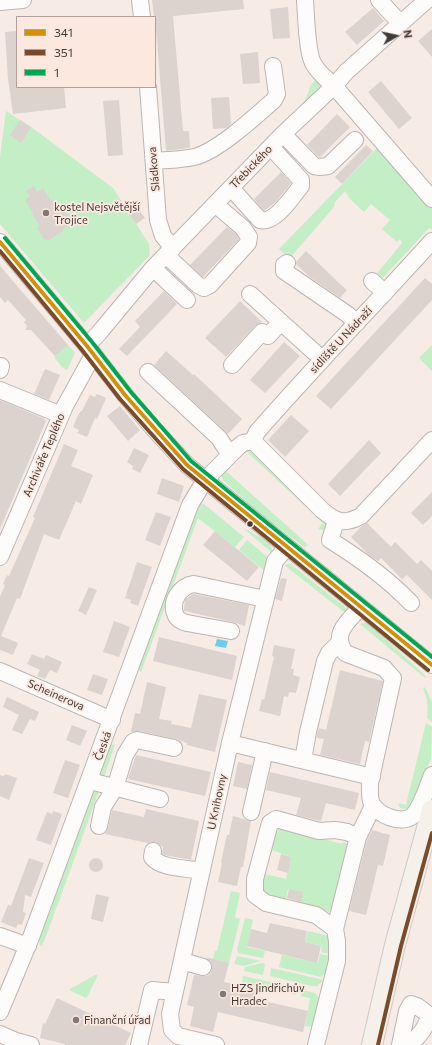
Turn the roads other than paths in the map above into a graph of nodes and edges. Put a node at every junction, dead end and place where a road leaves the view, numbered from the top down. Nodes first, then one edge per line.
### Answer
1 (23, 0) edge
2 (140, 0) edge
3 (305, 0) edge
4 (379, 0) edge
5 (427, 0) edge
6 (0, 2) edge
7 (142, 16) edge
8 (400, 23) junction
9 (273, 66) dead end
10 (334, 86) junction
11 (148, 88) edge
12 (283, 134) junction
13 (355, 140) dead end
14 (271, 147) junction
15 (154, 161) junction
16 (231, 188) junction
17 (432, 199) edge
18 (215, 204) junction
19 (432, 241) edge
20 (0, 242) edge
21 (169, 251) junction
22 (287, 262) dead end
23 (153, 268) junction
24 (372, 281) dead end
25 (385, 293) junction
26 (250, 294) dead end
27 (187, 300) dead end
28 (281, 322) junction
29 (357, 323) junction
30 (90, 350) junction
31 (322, 359) junction
32 (232, 365) dead end
33 (148, 372) dead end
34 (0, 390) edge
35 (61, 415) junction
36 (432, 440) edge
37 (253, 441) junction
38 (230, 456) junction
39 (205, 480) junction
40 (336, 521) junction
41 (287, 547) junction
42 (0, 557) edge
43 (265, 599) junction
44 (411, 603) dead end
45 (361, 607) junction
46 (231, 631) dead end
47 (340, 642) junction
48 (432, 665) edge
49 (0, 671) edge
50 (112, 720) junction
51 (230, 743) junction
52 (174, 748) dead end
53 (265, 751) junction
54 (303, 760) junction
55 (432, 775) edge
56 (372, 777) junction
57 (90, 780) junction
58 (115, 788) junction
59 (160, 798) dead end
60 (373, 806) junction
61 (432, 810) edge
62 (251, 812) dead end
63 (99, 826) dead end
64 (358, 837) junction
65 (153, 851) dead end
66 (202, 871) junction
67 (335, 930) junction
68 (0, 936) edge
69 (28, 946) junction
70 (182, 961) junction
71 (203, 967) dead end
72 (175, 992) junction
73 (0, 1012) edge
74 (0, 1034) edge
75 (209, 1043) edge
76 (31, 1045) edge
77 (139, 1045) edge
78 (316, 1045) edge
79 (372, 1045) edge
80 (400, 1045) edge
81 (410, 1045) edge

1 - 6 street
2 - 7 street
3 - 10 street
4 - 8 street
5 - 8 street, Třebického
8 - 10 street, Třebického
9 - 15 street
10 - 12 street, Třebického
10 - 17 street
11 - 15 street, Sládkova
12 - 13 street
12 - 14 street, Třebického
14 - 16 street, Třebického
14 - 16 street
15 - 21 street, Sládkova
16 - 18 street, Třebického
18 - 21 street, Třebického
18 - 21 street, Sládkova
19 - 25 street, sídliště U Nádraží
20 - 30 street
21 - 23 street, Třebického
22 - 29 street
23 - 27 street
23 - 30 street, Třebického
24 - 25 street
25 - 29 street, sídliště U Nádraží
26 - 28 street
28 - 31 street
28 - 32 street
29 - 31 street, sídliště U Nádraží
30 - 35 street, Archiváře Teplého
30 - 39 street
31 - 37 street, sídliště U Nádraží
33 - 38 street
34 - 35 street
35 - 42 street, Archiváře Teplého
36 - 40 street
37 - 38 street, sídliště U Nádraží
37 - 40 street
38 - 39 street, sídliště U Nádraží
39 - 41 street
39 - 50 street, Česká
40 - 44 street
41 - 43 street, U Knihovny
41 - 45 street
43 - 46 street
43 - 51 street, U Knihovny
45 - 47 street
45 - 48 street
47 - 54 street
47 - 56 street
49 - 50 street, Scheinerova
50 - 57 street, Česká
51 - 53 street
51 - 66 street, U Knihovny
52 - 58 street
53 - 54 street
53 - 62 street
54 - 56 street
55 - 60 street
56 - 60 street
57 - 58 street
57 - 69 street, Česká
58 - 59 street
58 - 63 street
60 - 64 street
61 - 79 main road
64 - 67 street
64 - 67 street
65 - 66 street
66 - 70 street, U Knihovny
67 - 78 street
68 - 69 street
69 - 73 street, Česká
70 - 71 street
70 - 72 street, U Knihovny
72 - 75 street, U Knihovny
72 - 77 street
74 - 76 street
80 - 81 street

